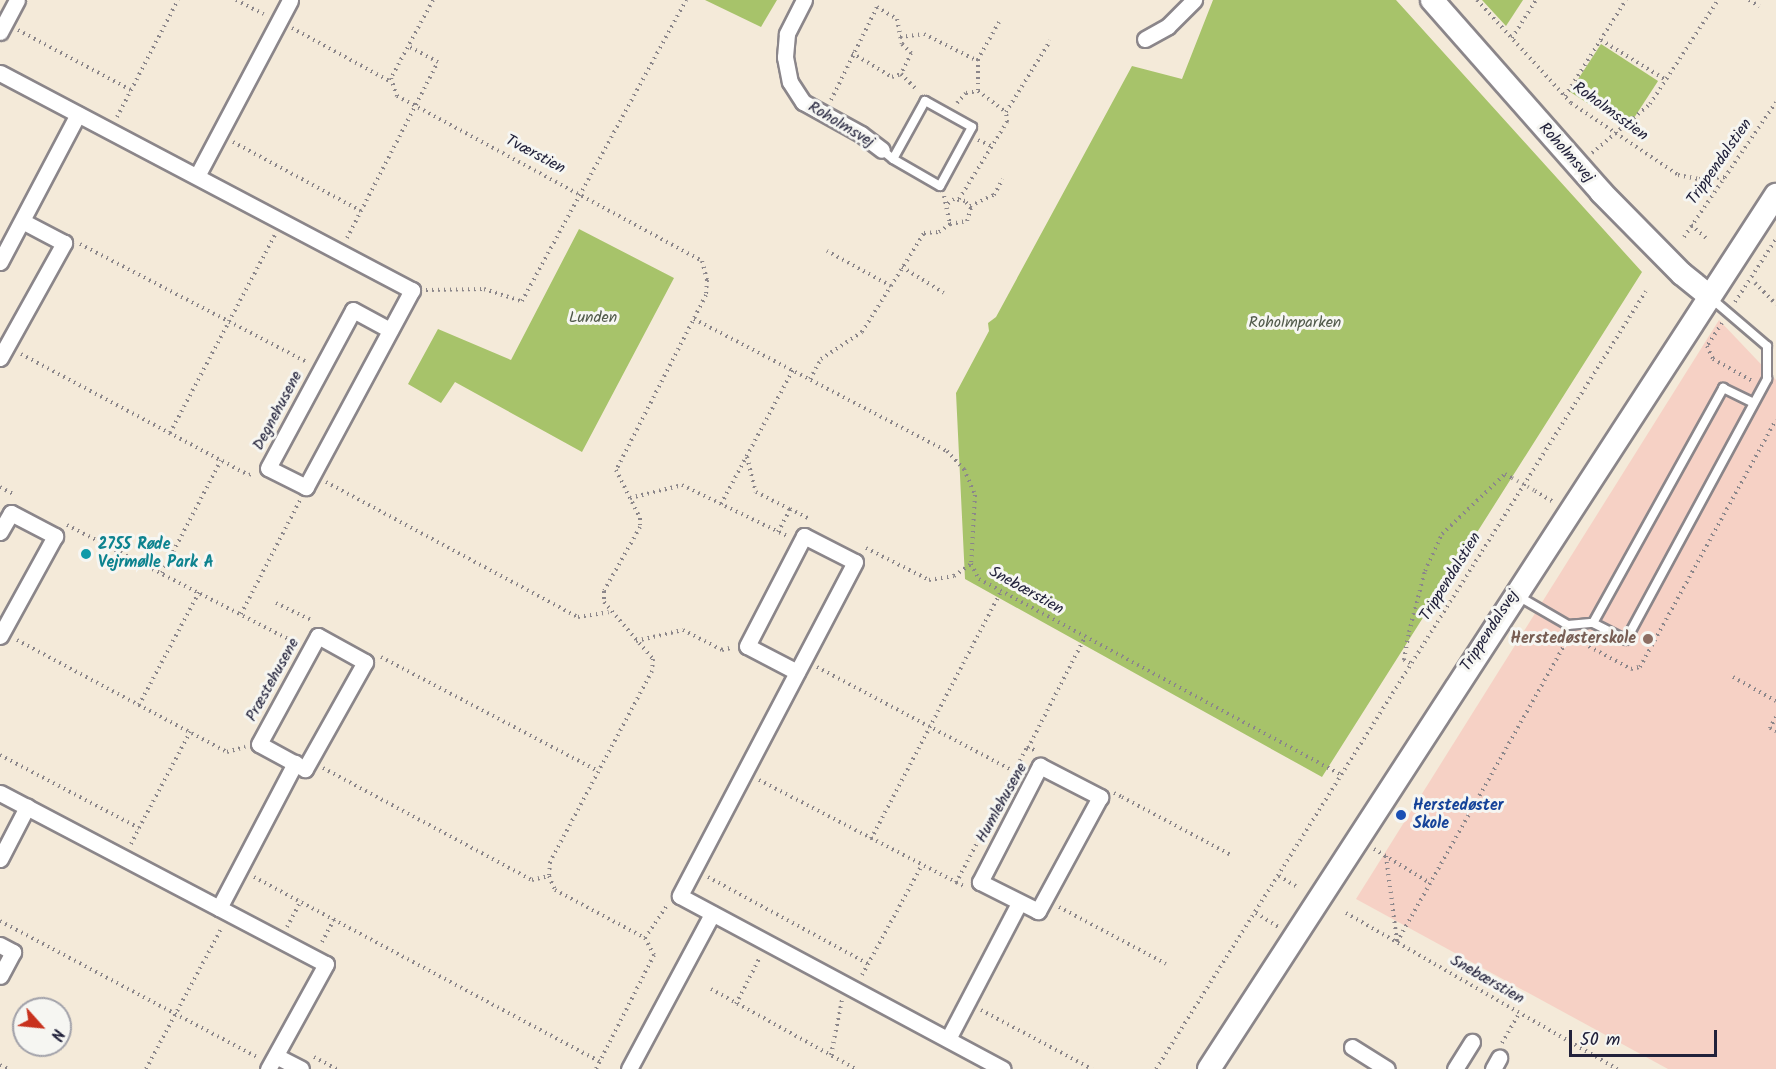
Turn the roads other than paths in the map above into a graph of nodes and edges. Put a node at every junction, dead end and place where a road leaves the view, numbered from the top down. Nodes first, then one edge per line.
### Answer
1 (17, 0) edge
2 (290, 0) edge
3 (804, 0) edge
4 (1194, 0) edge
5 (1432, 0) edge
6 (2, 28) edge
7 (1145, 39) dead end
8 (0, 73) edge
9 (78, 114) junction
10 (888, 155) junction
11 (196, 176) junction
12 (1776, 195) edge
13 (22, 221) junction
14 (0, 262) edge
15 (1709, 296) junction
16 (390, 330) junction
17 (4, 352) edge
18 (1754, 403) junction
19 (0, 532) edge
20 (1514, 594) junction
21 (1593, 623) junction
22 (2, 634) edge
23 (800, 666) junction
24 (302, 762) junction
25 (0, 793) edge
26 (27, 807) junction
27 (0, 860) edge
28 (1019, 903) junction
29 (224, 911) junction
30 (712, 914) junction
31 (0, 945) edge
32 (0, 976) edge
33 (948, 1039) junction
34 (1472, 1042) dead end
35 (1352, 1047) dead end
36 (272, 1063) edge
37 (301, 1069) edge
38 (629, 1069) edge
39 (1003, 1069) edge
40 (1209, 1069) edge
41 (1387, 1069) edge
42 (1455, 1069) edge

1 - 6 street
2 - 11 street
3 - 10 street, Roholmsvej
4 - 7 street
5 - 15 street, Roholmsvej
8 - 9 street
9 - 11 street
9 - 13 street
10 - 10 lane
11 - 16 street
12 - 15 street, Trippendalsvej
13 - 14 street
13 - 17 street
15 - 18 lane
15 - 20 street, Trippendalsvej
16 - 16 street, Degnehusene
18 - 21 lane
18 - 21 lane
19 - 22 street
20 - 21 lane
20 - 40 street, Trippendalsvej
23 - 23 street
23 - 30 street
24 - 24 street, Præstehusene
24 - 29 street
25 - 26 street
26 - 27 street
26 - 29 street
28 - 28 street, Humlehusene
28 - 33 street
29 - 36 street
30 - 33 street
30 - 38 street
31 - 32 street
33 - 39 street
34 - 42 street
35 - 41 street
36 - 37 street

